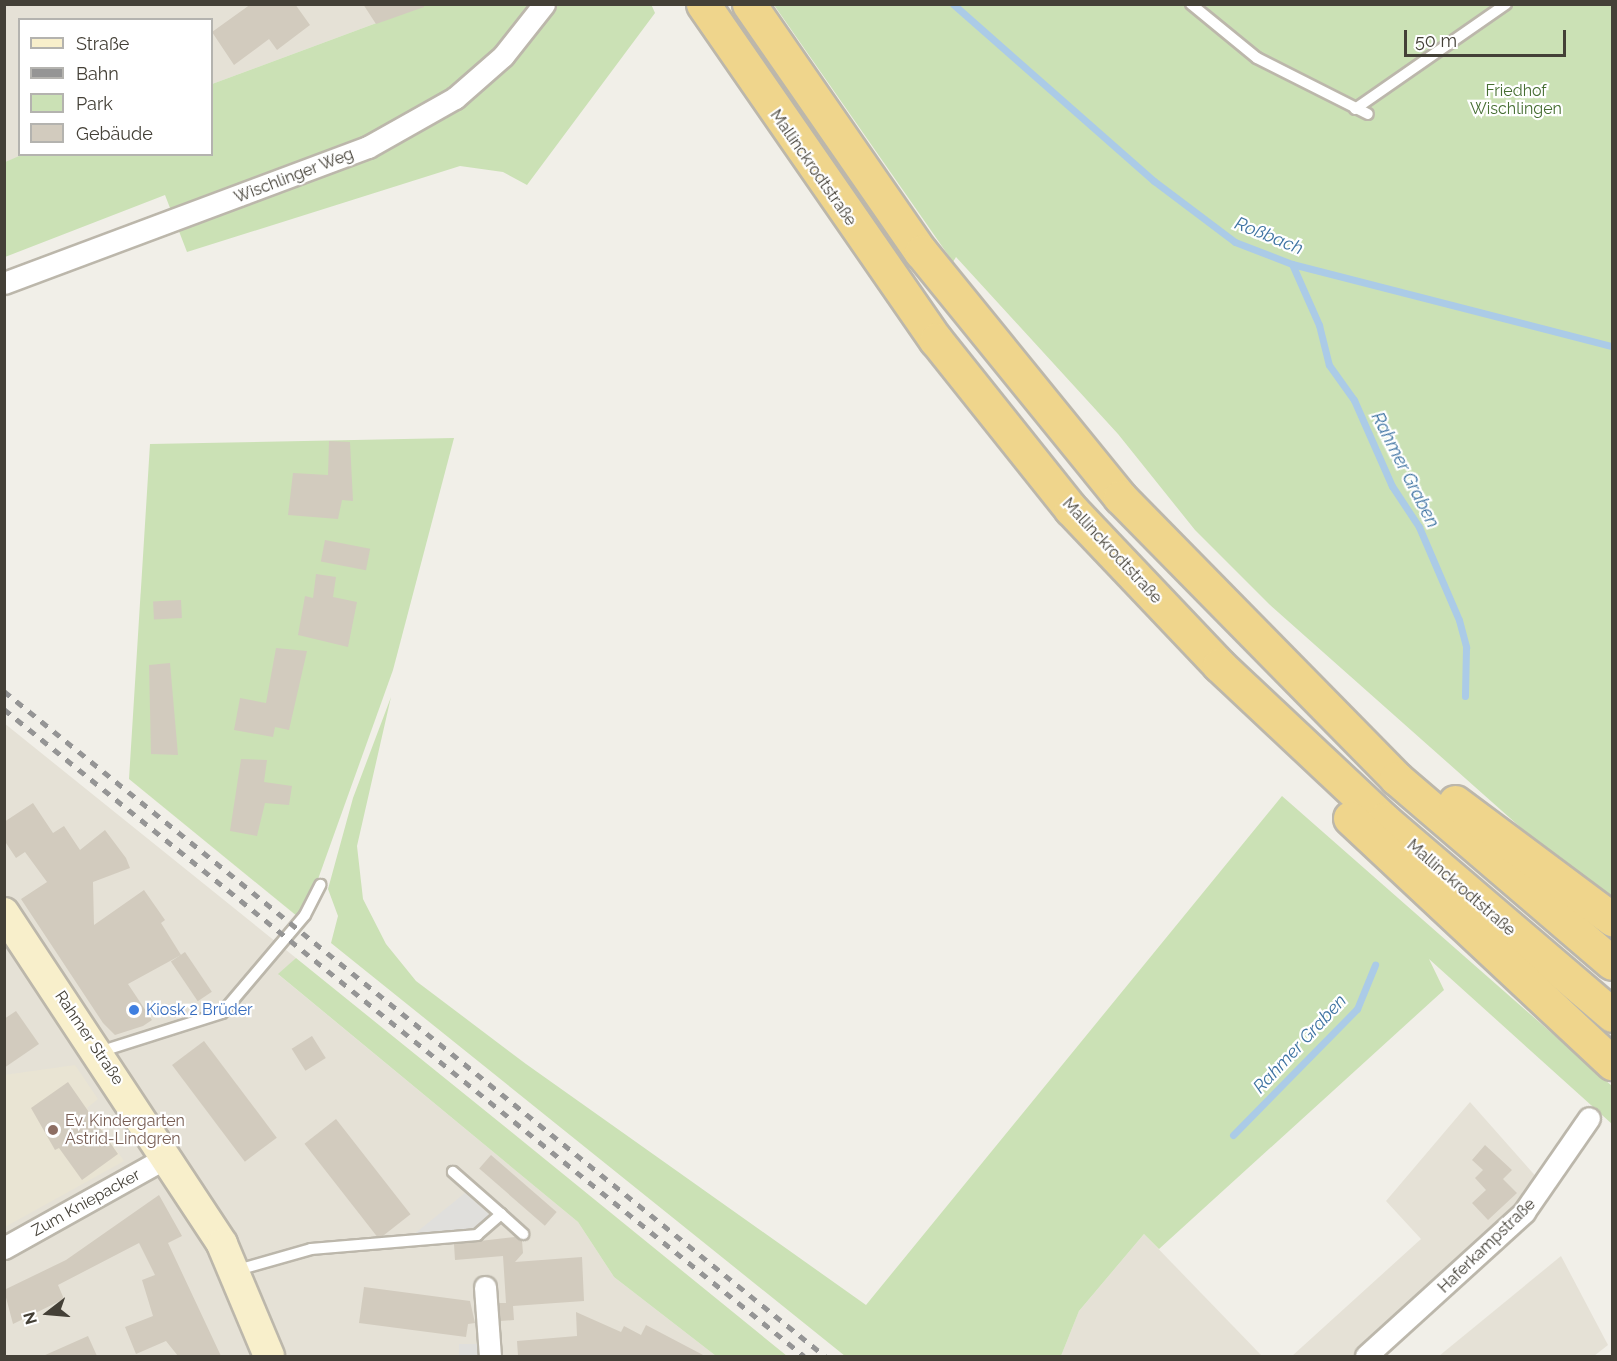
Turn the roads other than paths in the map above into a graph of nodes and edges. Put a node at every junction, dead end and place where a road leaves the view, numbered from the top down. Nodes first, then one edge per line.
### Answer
1 (544, 4) edge
2 (703, 4) edge
3 (749, 4) edge
4 (1191, 4) edge
5 (1506, 4) edge
6 (1355, 109) junction
7 (1368, 114) dead end
8 (4, 282) edge
9 (1241, 625) junction
10 (1219, 665) junction
11 (320, 885) dead end
12 (4, 913) edge
13 (1612, 919) edge
14 (1612, 963) edge
15 (1612, 1015) edge
16 (99, 1052) junction
17 (1612, 1063) edge
18 (1589, 1118) dead end
19 (167, 1157) junction
20 (453, 1172) dead end
21 (501, 1214) junction
22 (523, 1233) dead end
23 (4, 1248) edge
24 (234, 1271) junction
25 (485, 1287) dead end
26 (269, 1356) edge
27 (490, 1356) edge
28 (1366, 1356) edge

1 - 8 street, Wischlinger Weg
2 - 10 highway, Mallinckrodtstraße
3 - 9 highway
4 - 6 lane
5 - 6 lane
6 - 7 lane
9 - 13 highway
9 - 14 highway
10 - 15 highway, Mallinckrodtstraße
10 - 17 highway
11 - 16 lane
12 - 16 main road, Rahmer Straße
16 - 19 main road, Rahmer Straße
18 - 28 street, Haferkampstraße
19 - 23 street, Zum Kniepacker
19 - 24 main road, Rahmer Straße
20 - 21 lane
21 - 22 lane
21 - 24 lane
24 - 26 main road, Rahmer Straße
25 - 27 street

